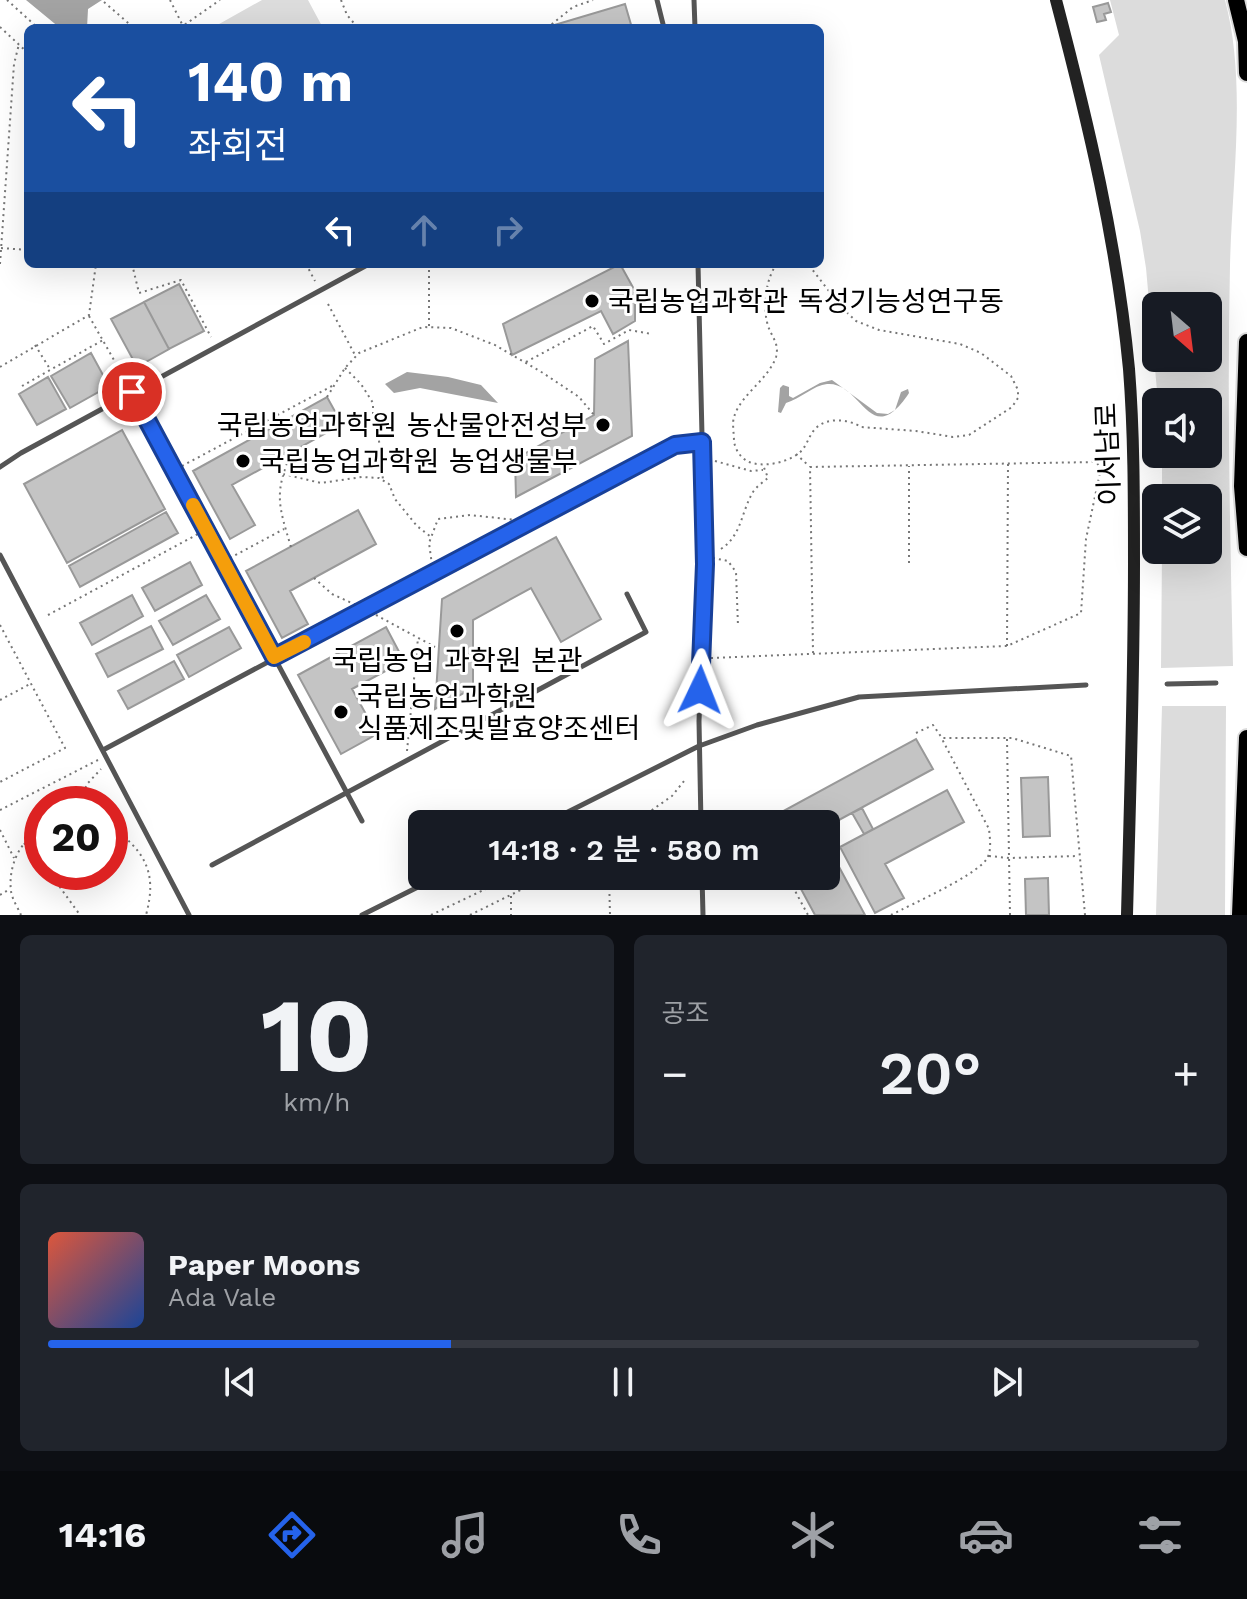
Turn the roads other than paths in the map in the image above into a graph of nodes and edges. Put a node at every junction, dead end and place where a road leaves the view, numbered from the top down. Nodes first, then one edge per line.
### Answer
1 (657, 0) edge
2 (694, 0) edge
3 (1056, 0) edge
4 (1236, 0) edge
5 (663, 24) edge
6 (695, 24) edge
7 (1247, 73) edge
8 (362, 268) edge
9 (698, 268) edge
10 (1247, 342) edge
11 (132, 392) junction
12 (702, 442) junction
13 (0, 467) edge
14 (1247, 548) edge
15 (0, 555) edge
16 (627, 594) dead end
17 (274, 657) junction
18 (1216, 683) dead end
19 (1167, 684) dead end
20 (1086, 685) dead end
21 (1247, 738) edge
22 (699, 746) junction
23 (104, 753) junction
24 (347, 793) junction
25 (572, 810) edge
26 (701, 810) edge
27 (362, 821) dead end
28 (212, 865) dead end
29 (412, 890) edge
30 (702, 890) edge
31 (189, 915) edge
32 (362, 915) edge
33 (703, 915) edge
34 (1127, 915) edge
35 (1240, 915) edge

1 - 5 lane
2 - 6 lane
3 - 34 main road, 이서남로
4 - 7 highway
8 - 11 lane
9 - 12 lane
10 - 14 highway
11 - 13 lane
11 - 17 lane
12 - 17 lane
12 - 22 lane
15 - 23 lane
16 - 24 lane
17 - 23 lane
17 - 24 lane
18 - 19 lane
20 - 22 lane
21 - 35 highway
22 - 25 lane
22 - 26 lane
23 - 31 lane
24 - 27 lane
24 - 28 lane
29 - 32 lane
30 - 33 lane

